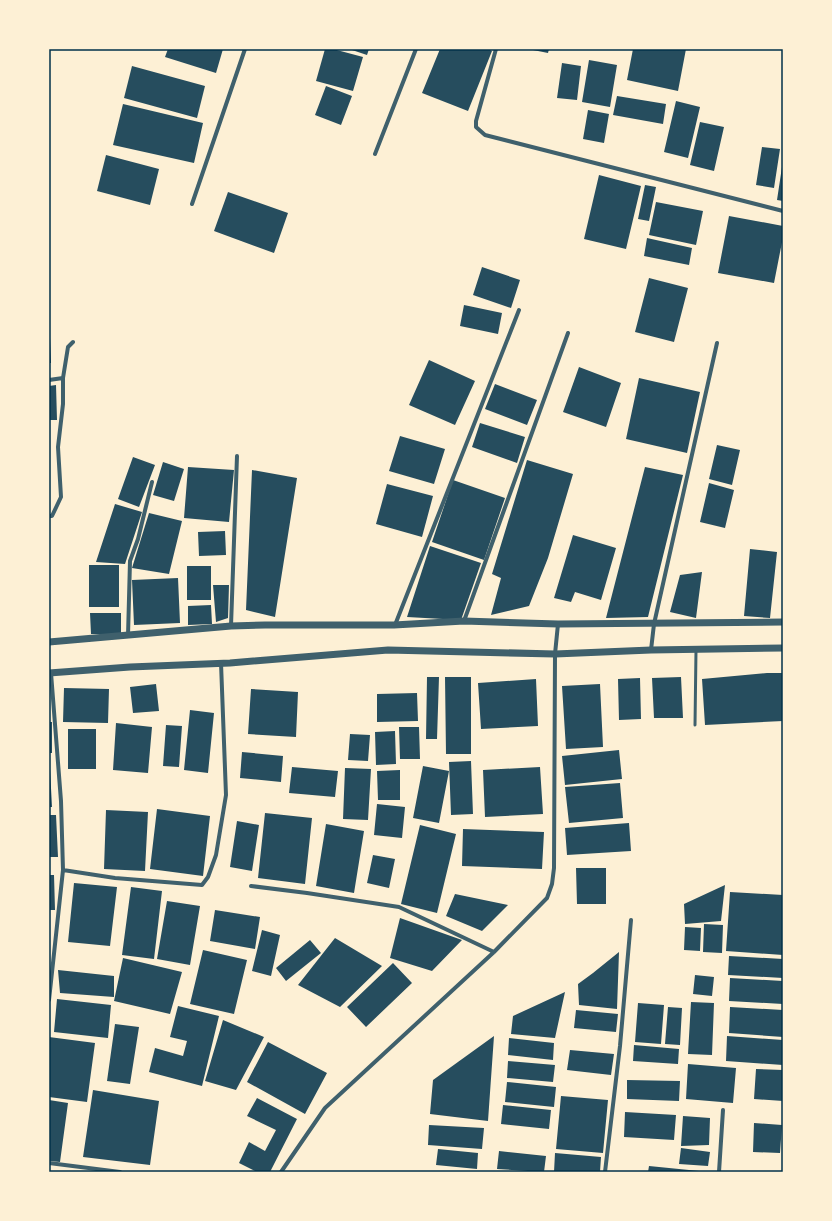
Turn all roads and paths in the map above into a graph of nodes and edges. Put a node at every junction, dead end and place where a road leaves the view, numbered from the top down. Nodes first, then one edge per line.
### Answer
1 (245, 49) edge
2 (416, 49) edge
3 (496, 49) edge
4 (375, 154) dead end
5 (192, 204) dead end
6 (783, 212) edge
7 (519, 310) dead end
8 (568, 333) dead end
9 (73, 342) dead end
10 (717, 343) dead end
11 (63, 378) junction
12 (49, 380) edge
13 (237, 456) dead end
14 (152, 482) dead end
15 (49, 516) edge
16 (464, 621) junction
17 (783, 622) edge
18 (558, 624) junction
19 (654, 624) junction
20 (394, 625) junction
21 (231, 626) junction
22 (128, 636) junction
23 (49, 642) edge
24 (783, 648) edge
25 (651, 650) junction
26 (696, 650) junction
27 (555, 654) junction
28 (221, 663) junction
29 (50, 673) edge
30 (695, 725) dead end
31 (63, 870) junction
32 (251, 886) dead end
33 (631, 920) dead end
34 (494, 952) junction
35 (49, 1000) edge
36 (723, 1110) dead end
37 (49, 1163) edge
38 (120, 1172) edge
39 (281, 1172) edge
40 (605, 1172) edge
41 (719, 1172) edge

1 - 5 street
2 - 4 street
3 - 6 street
7 - 20 street
8 - 16 street
9 - 11 street
10 - 19 street
11 - 12 street
11 - 15 street
13 - 21 street
14 - 22 street
16 - 18 street
16 - 20 street
17 - 19 street
18 - 19 street
18 - 27 street
19 - 25 street
20 - 21 street
21 - 22 street
22 - 23 street
24 - 26 street
25 - 26 street
25 - 27 street
26 - 30 lane
27 - 28 street
27 - 34 street
28 - 29 street
28 - 31 street
29 - 31 street
31 - 35 street
32 - 34 street
33 - 40 street
34 - 39 street
36 - 41 street
37 - 38 street

